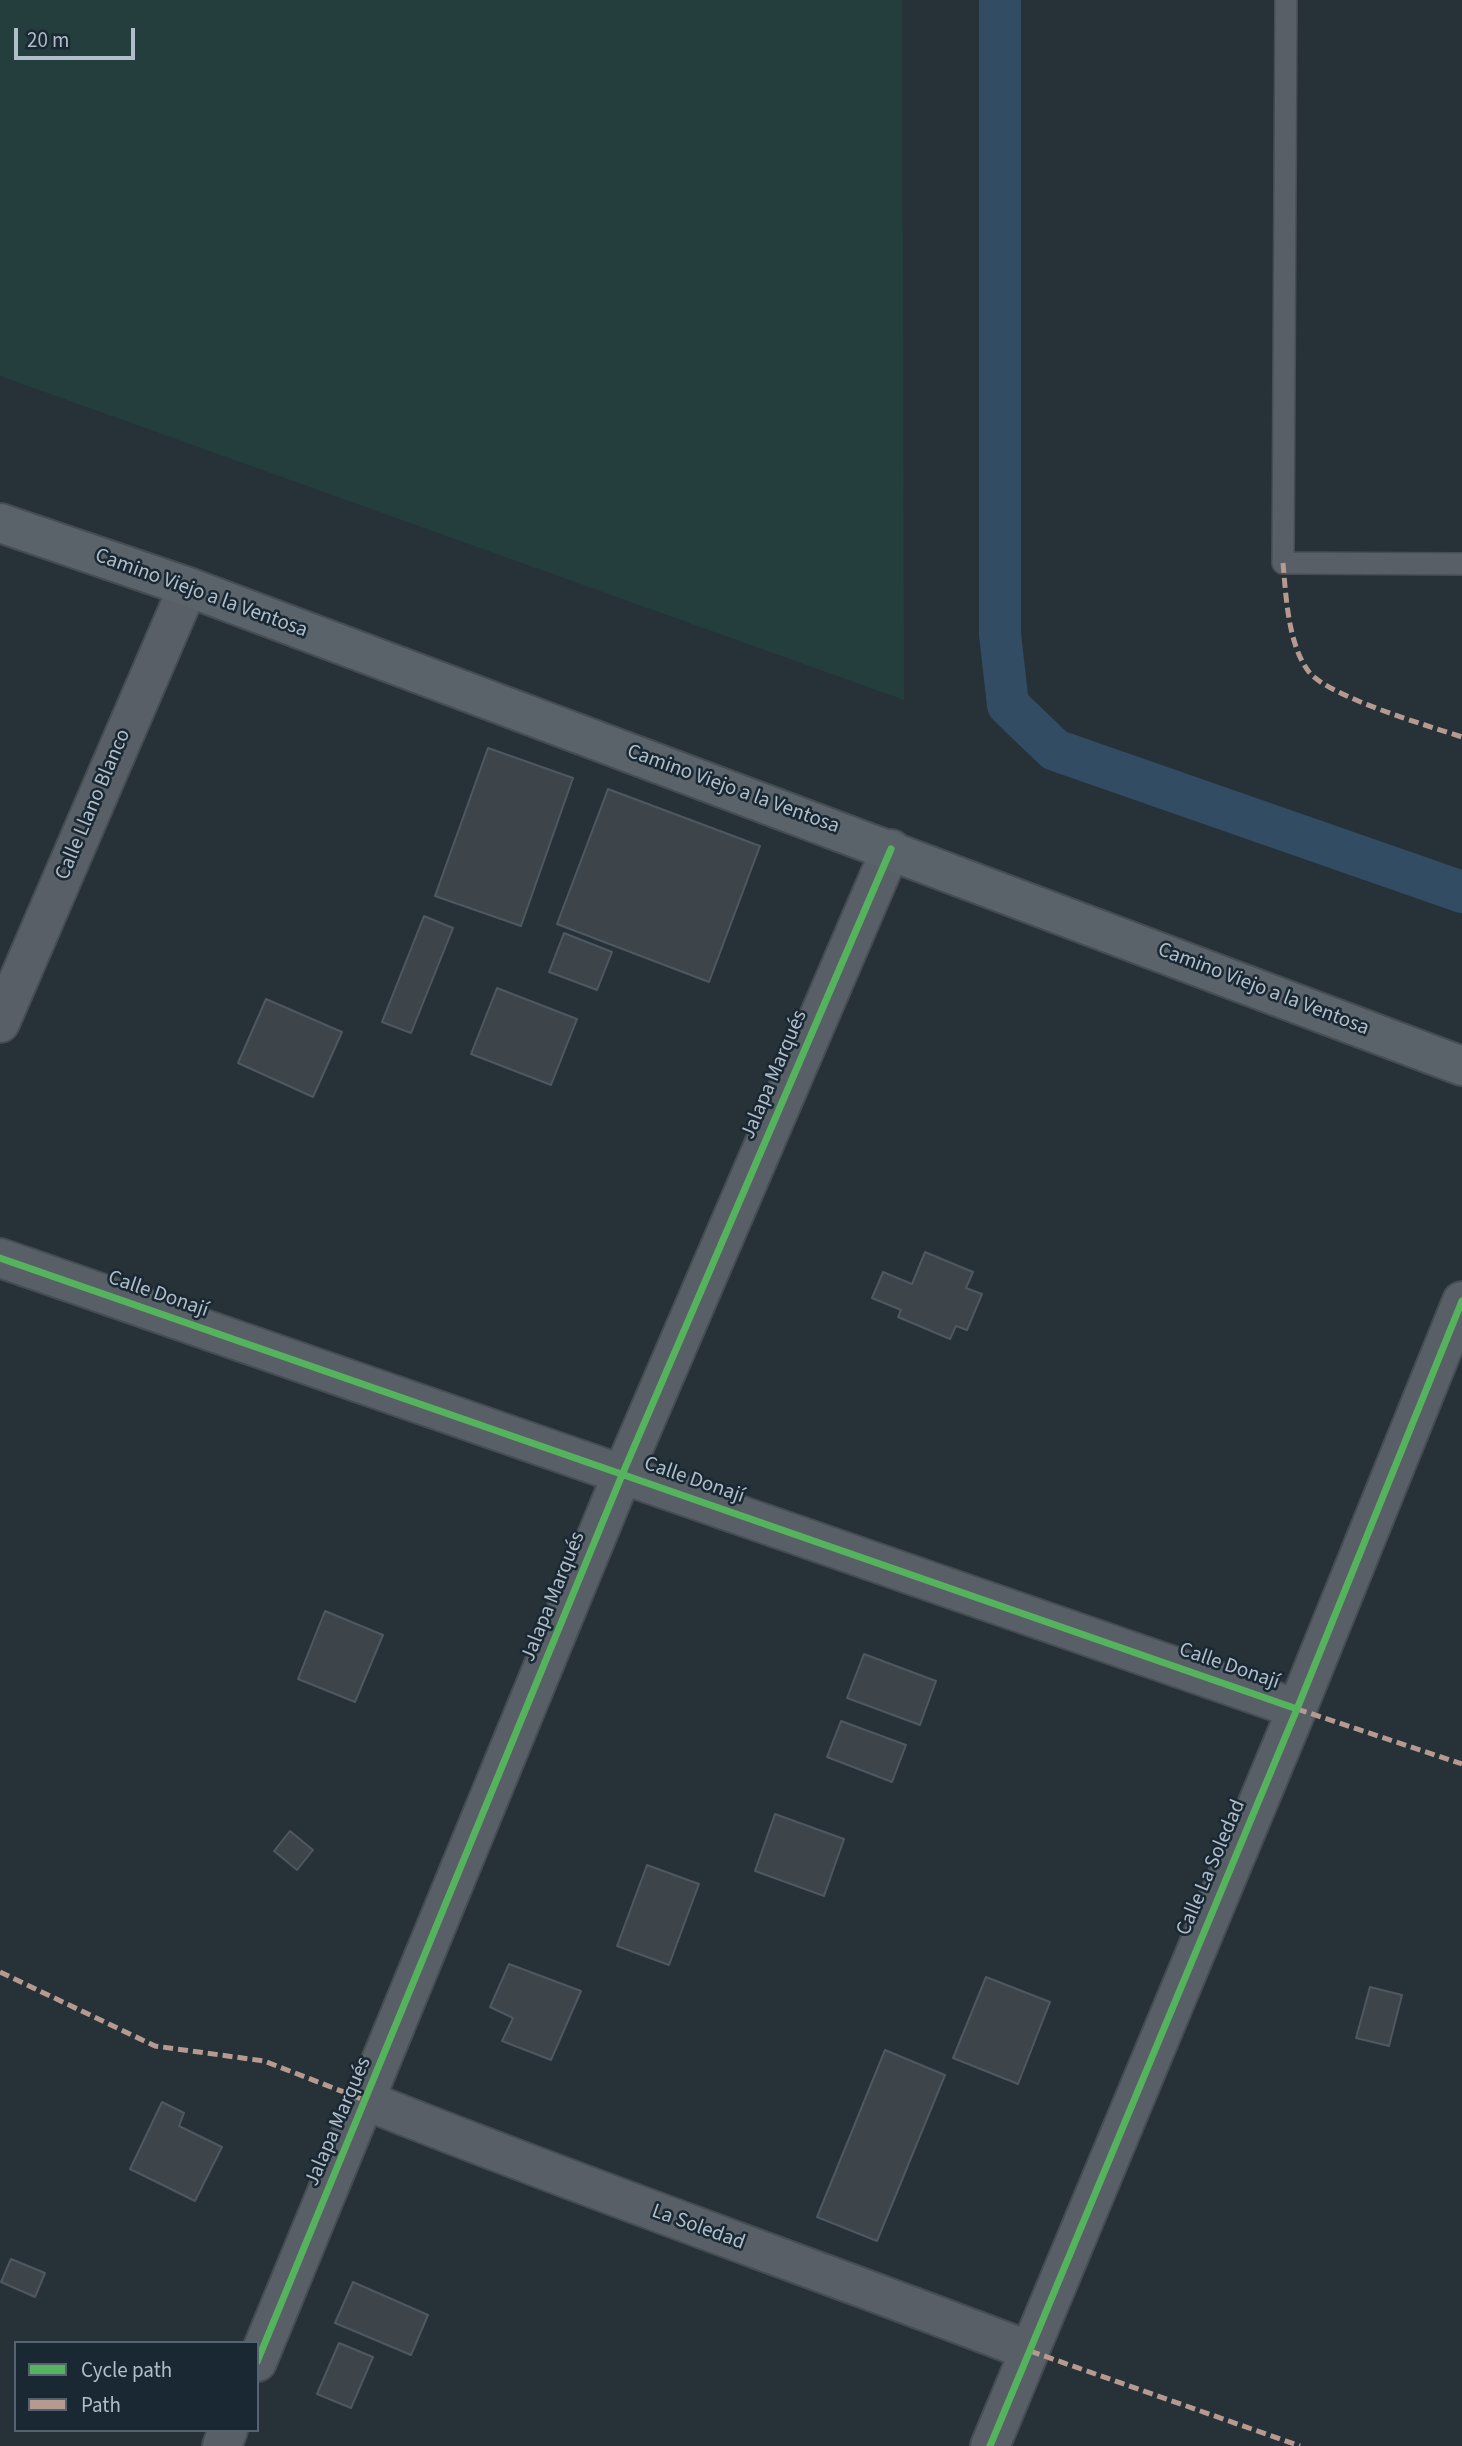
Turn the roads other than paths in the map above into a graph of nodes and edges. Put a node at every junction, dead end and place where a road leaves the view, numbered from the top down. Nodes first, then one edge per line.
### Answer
1 (1286, 0) edge
2 (0, 523) edge
3 (1462, 564) edge
4 (188, 587) junction
5 (891, 849) junction
6 (0, 1023) edge
7 (1462, 1066) edge
8 (0, 1258) edge
9 (1462, 1301) edge
10 (622, 1475) junction
11 (1297, 1709) junction
12 (367, 2101) junction
13 (1030, 2351) junction
14 (259, 2357) edge
15 (990, 2446) edge

1 - 3 lane
2 - 4 main road, Camino Viejo a la Ventosa
4 - 5 main road, Camino Viejo a la Ventosa
4 - 6 street, Calle Llano Blanco
5 - 7 main road, Camino Viejo a la Ventosa
5 - 10 street, Jalapa Marqués
8 - 10 street, Calle Donají
9 - 11 street, Calle La Soledad
10 - 11 street, Calle Donají
10 - 12 street, Jalapa Marqués
11 - 13 street, Calle La Soledad
12 - 13 street, La Soledad
12 - 14 street, Jalapa Marqués
13 - 15 street, Calle La Soledad

